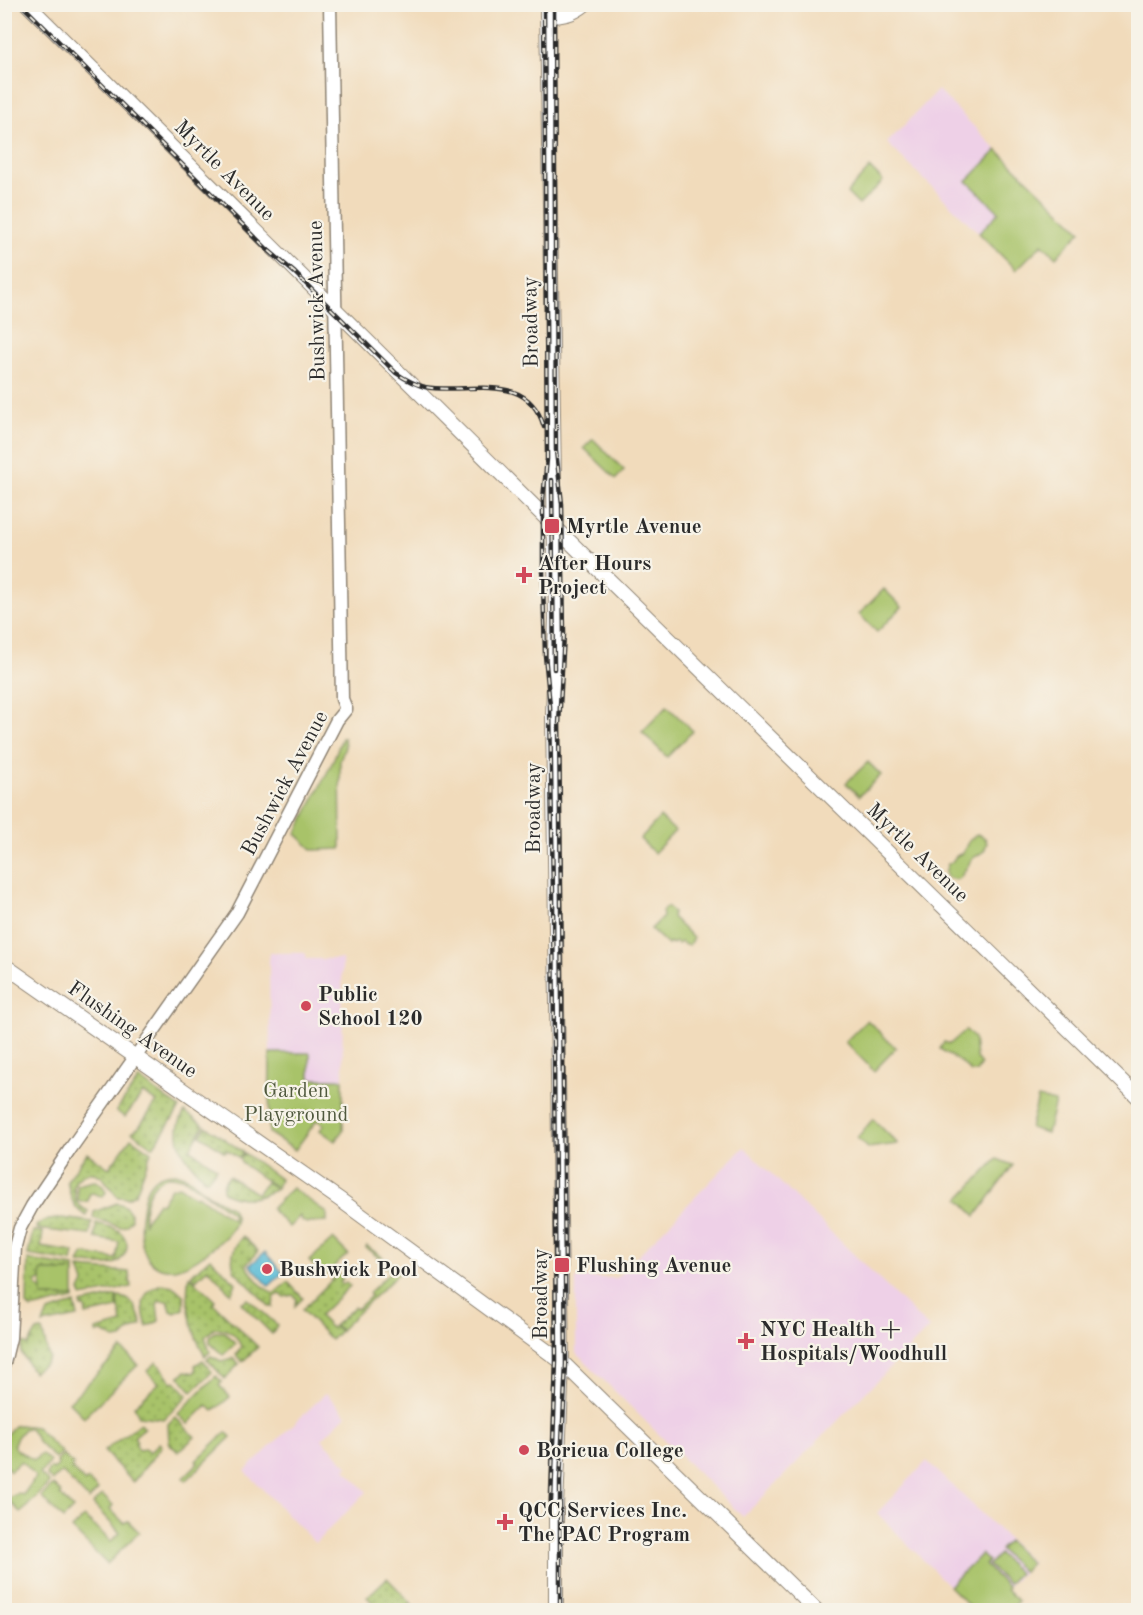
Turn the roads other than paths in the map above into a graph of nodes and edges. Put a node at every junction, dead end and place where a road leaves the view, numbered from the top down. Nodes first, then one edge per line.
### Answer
1 (27, 4) edge
2 (330, 4) edge
3 (585, 4) edge
4 (547, 10) edge
5 (335, 309) junction
6 (555, 527) junction
7 (4, 965) edge
8 (135, 1057) junction
9 (1138, 1097) edge
10 (562, 1362) junction
11 (4, 1363) edge
12 (556, 1611) edge
13 (816, 1611) edge

1 - 5 main road, Myrtle Avenue
2 - 5 main road, Bushwick Avenue
3 - 4 main road
4 - 6 main road, Broadway
5 - 6 main road, Myrtle Avenue
5 - 8 main road, Bushwick Avenue
6 - 9 main road, Myrtle Avenue
6 - 10 main road, Broadway
7 - 8 main road, Flushing Avenue
8 - 10 main road, Flushing Avenue
8 - 11 main road, Bushwick Avenue
10 - 12 main road, Broadway
10 - 13 main road, Flushing Avenue

